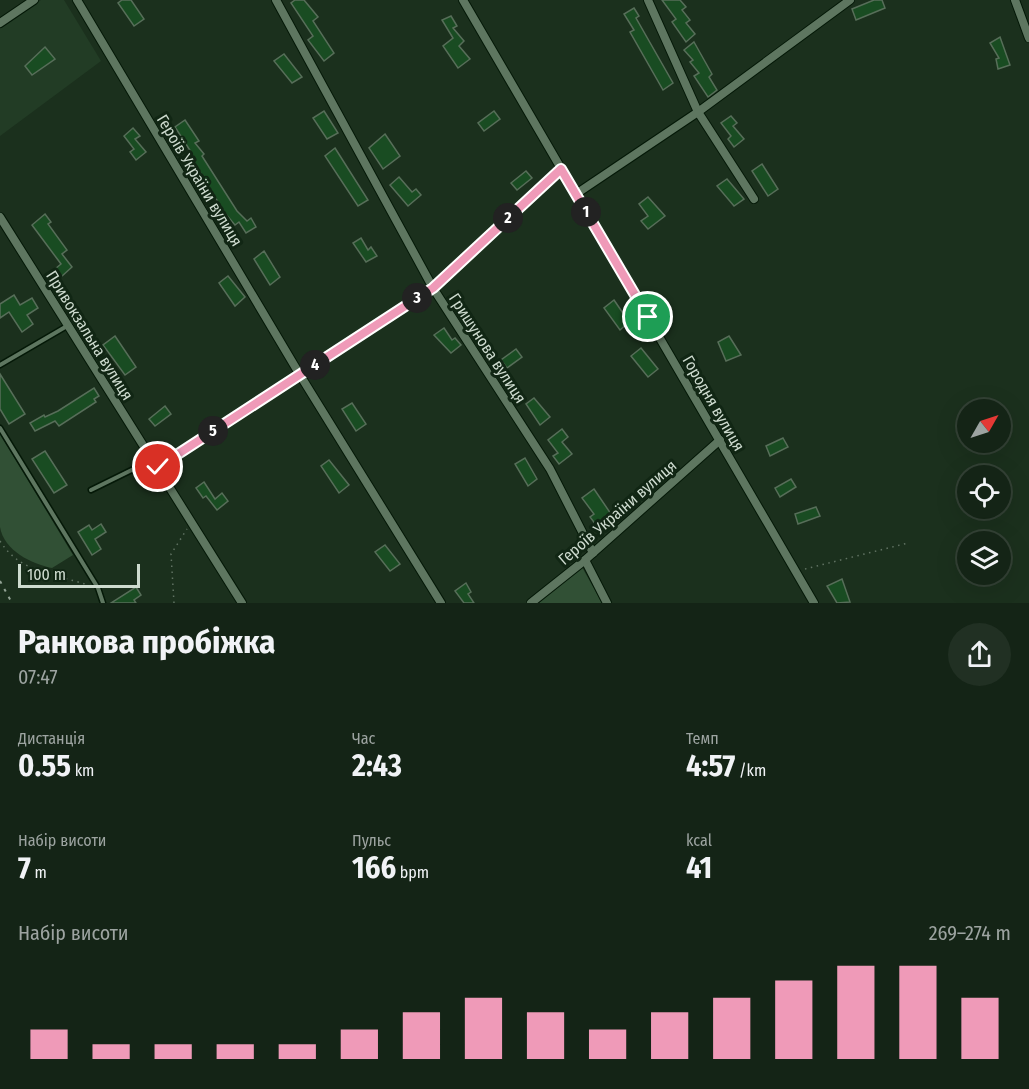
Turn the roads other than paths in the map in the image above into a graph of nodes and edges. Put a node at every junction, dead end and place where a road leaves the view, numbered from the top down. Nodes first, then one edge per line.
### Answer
1 (34, 0) edge
2 (77, 0) edge
3 (276, 0) edge
4 (463, 0) edge
5 (648, 0) edge
6 (850, 0) edge
7 (1015, 0) edge
8 (0, 23) edge
9 (1029, 38) edge
10 (698, 112) junction
11 (561, 169) junction
12 (576, 194) junction
13 (754, 200) dead end
14 (0, 217) edge
15 (433, 288) junction
16 (68, 325) junction
17 (0, 365) edge
18 (300, 375) junction
19 (0, 428) edge
20 (720, 440) junction
21 (153, 459) junction
22 (158, 467) junction
23 (91, 490) dead end
24 (593, 553) junction
25 (585, 560) junction
26 (103, 603) edge
27 (242, 603) edge
28 (441, 603) edge
29 (531, 603) edge
30 (606, 603) edge
31 (814, 603) edge

1 - 8 street
2 - 18 street, Героїв України вулиця
3 - 15 street, Гришунова вулиця
4 - 11 street, Городня вулиця
5 - 10 street
6 - 10 street
7 - 9 street
10 - 12 street
10 - 13 street
11 - 12 street, Городня вулиця
11 - 15 street
12 - 20 street, Городня вулиця
14 - 16 street, Привокзальна вулиця
15 - 18 street
15 - 24 street, Гришунова вулиця
16 - 17 lane
16 - 21 street, Привокзальна вулиця
18 - 22 street
18 - 28 street, Героїв України вулиця
19 - 26 lane
20 - 24 street, Героїв України вулиця
20 - 31 street, Городня вулиця
21 - 22 street, Привокзальна вулиця
21 - 23 lane
22 - 27 street, Привокзальна вулиця
24 - 25 street, Героїв України вулиця
25 - 29 street, Героїв України вулиця
25 - 30 street

